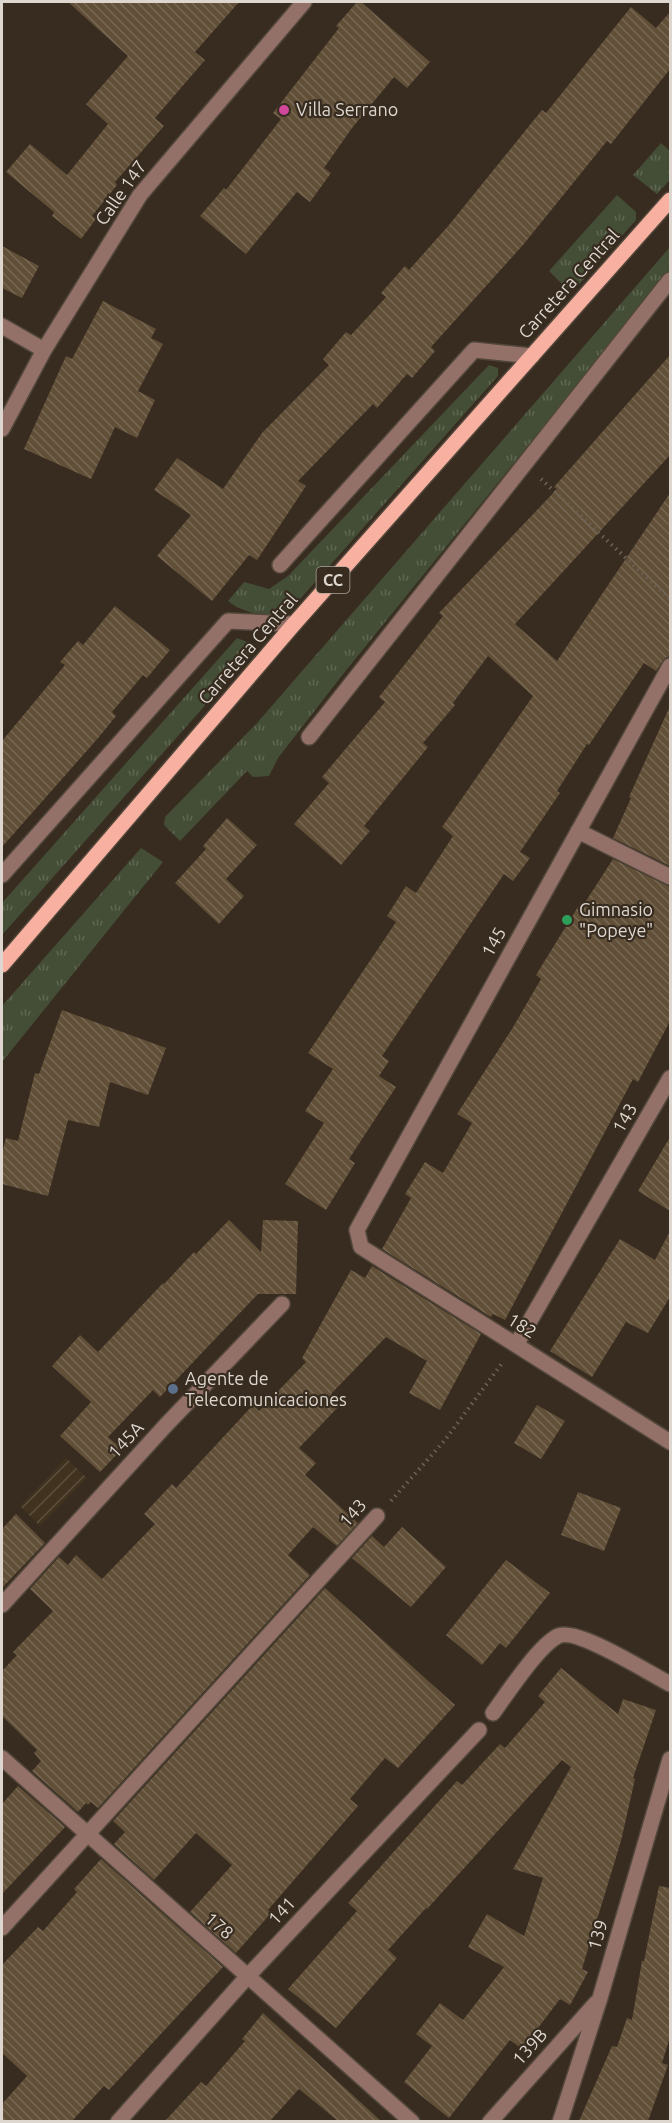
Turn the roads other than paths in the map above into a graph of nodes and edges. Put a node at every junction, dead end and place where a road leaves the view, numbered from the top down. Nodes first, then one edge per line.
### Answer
1 (304, 2) edge
2 (670, 200) edge
3 (670, 280) edge
4 (2, 326) edge
5 (44, 350) junction
6 (532, 356) junction
7 (2, 429) edge
8 (280, 566) dead end
9 (294, 624) junction
10 (670, 666) edge
11 (309, 737) dead end
12 (578, 831) junction
13 (2, 876) edge
14 (670, 877) edge
15 (2, 965) edge
16 (670, 1078) edge
17 (357, 1239) joint
18 (282, 1304) dead end
19 (516, 1345) junction
20 (670, 1442) edge
21 (377, 1516) road end
22 (2, 1605) edge
23 (670, 1684) edge
24 (493, 1713) dead end
25 (479, 1730) dead end
26 (2, 1758) edge
27 (670, 1759) edge
28 (85, 1834) junction
29 (2, 1928) edge
30 (247, 1977) junction
31 (600, 1998) junction
32 (118, 2121) edge
33 (412, 2121) edge
34 (490, 2121) edge
35 (560, 2121) edge

1 - 5 street, Calle 147
2 - 6 main road, Carretera Central / CC
3 - 11 street
4 - 5 street
5 - 7 street, Calle 147
6 - 8 street
6 - 9 main road, Carretera Central / CC
9 - 13 street
9 - 15 main road, Carretera Central / CC
10 - 12 street, 145
12 - 14 street
12 - 17 street, 145
16 - 19 street, 143
17 - 19 street, 182
18 - 22 street, 145A
19 - 20 street, 182
21 - 28 street, 143
23 - 24 street
25 - 30 street, 141
26 - 28 street, 178
27 - 31 street, 139
28 - 29 street, 143
28 - 30 street, 178
30 - 32 street, 141
30 - 33 street, 178
31 - 34 street, 139B
31 - 35 street, 139

